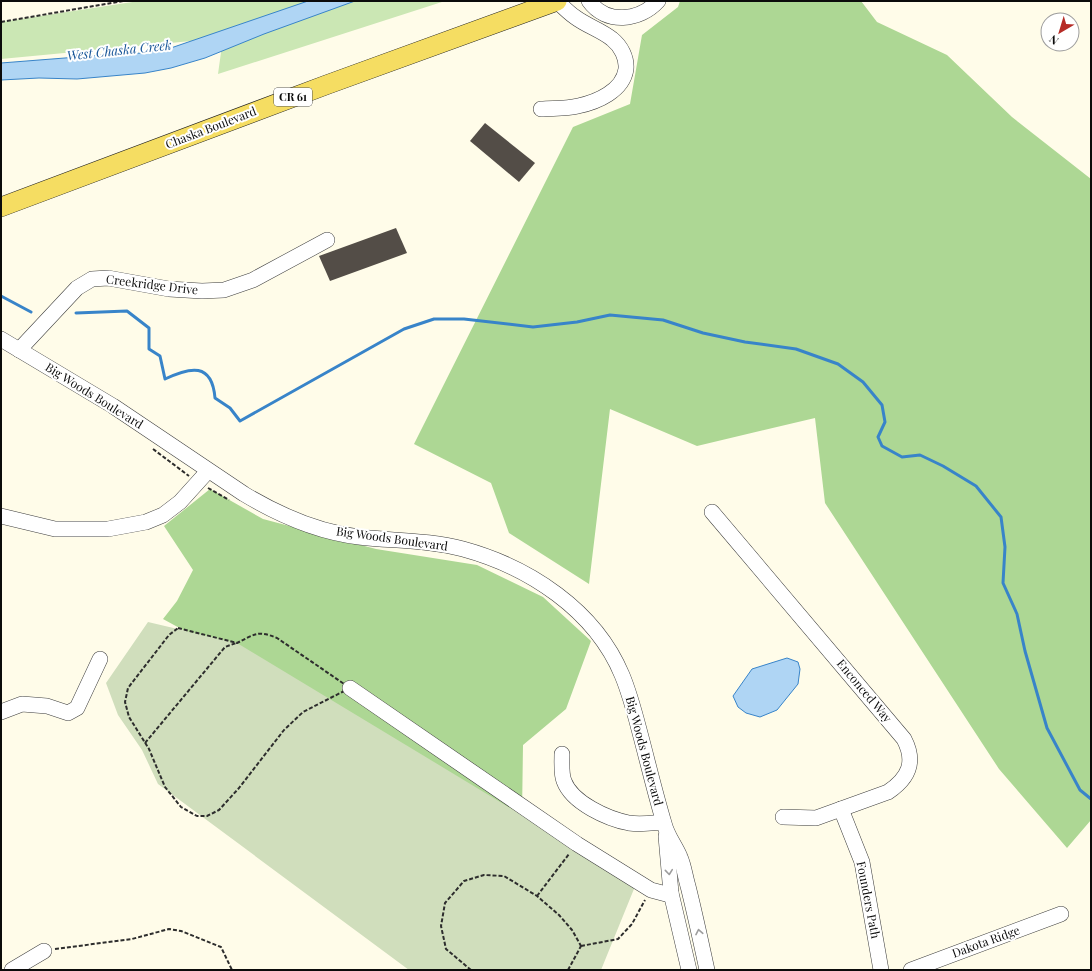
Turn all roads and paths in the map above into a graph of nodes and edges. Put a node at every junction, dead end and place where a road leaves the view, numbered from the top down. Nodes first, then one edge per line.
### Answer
1 (124, 1) edge
2 (557, 1) edge
3 (589, 1) edge
4 (658, 1) edge
5 (1, 22) edge
6 (541, 109) dead end
7 (1, 207) edge
8 (327, 240) dead end
9 (1, 339) edge
10 (19, 350) junction
11 (208, 471) junction
12 (712, 512) dead end
13 (1, 516) edge
14 (237, 643) junction
15 (100, 659) dead end
16 (350, 688) junction
17 (1, 712) edge
18 (145, 743) junction
19 (562, 754) dead end
20 (841, 809) junction
21 (782, 817) dead end
22 (665, 828) junction
23 (577, 844) junction
24 (650, 890) junction
25 (671, 893) junction
26 (537, 896) junction
27 (1062, 914) dead end
28 (581, 946) junction
29 (44, 951) joint
30 (12, 970) edge
31 (232, 970) edge
32 (471, 970) edge
33 (568, 970) edge
34 (689, 970) edge
35 (706, 970) edge
36 (881, 970) edge
37 (911, 970) edge

1 - 5 path
2 - 6 street
2 - 7 main road, Chaska Boulevard / CR 61
3 - 4 street
8 - 10 street, Creekridge Drive
9 - 10 street, Big Woods Boulevard
10 - 11 street, Big Woods Boulevard
11 - 13 street
11 - 22 street, Big Woods Boulevard
12 - 20 street, Enconced Way
14 - 16 path
14 - 18 path
14 - 18 path
15 - 17 street
16 - 18 path
16 - 23 street
19 - 22 street
20 - 21 street, Enconced Way
20 - 36 street, Founders Path
22 -> 25 street, Big Woods Boulevard
35 -> 22 street, Big Woods Boulevard
23 - 24 street
23 - 26 path
24 - 25 street
24 - 28 path
25 - 34 street, Big Woods Boulevard
26 - 28 path
26 - 32 path
27 - 37 street, Dakota Ridge
28 - 33 path
29 - 30 street
29 - 31 path

